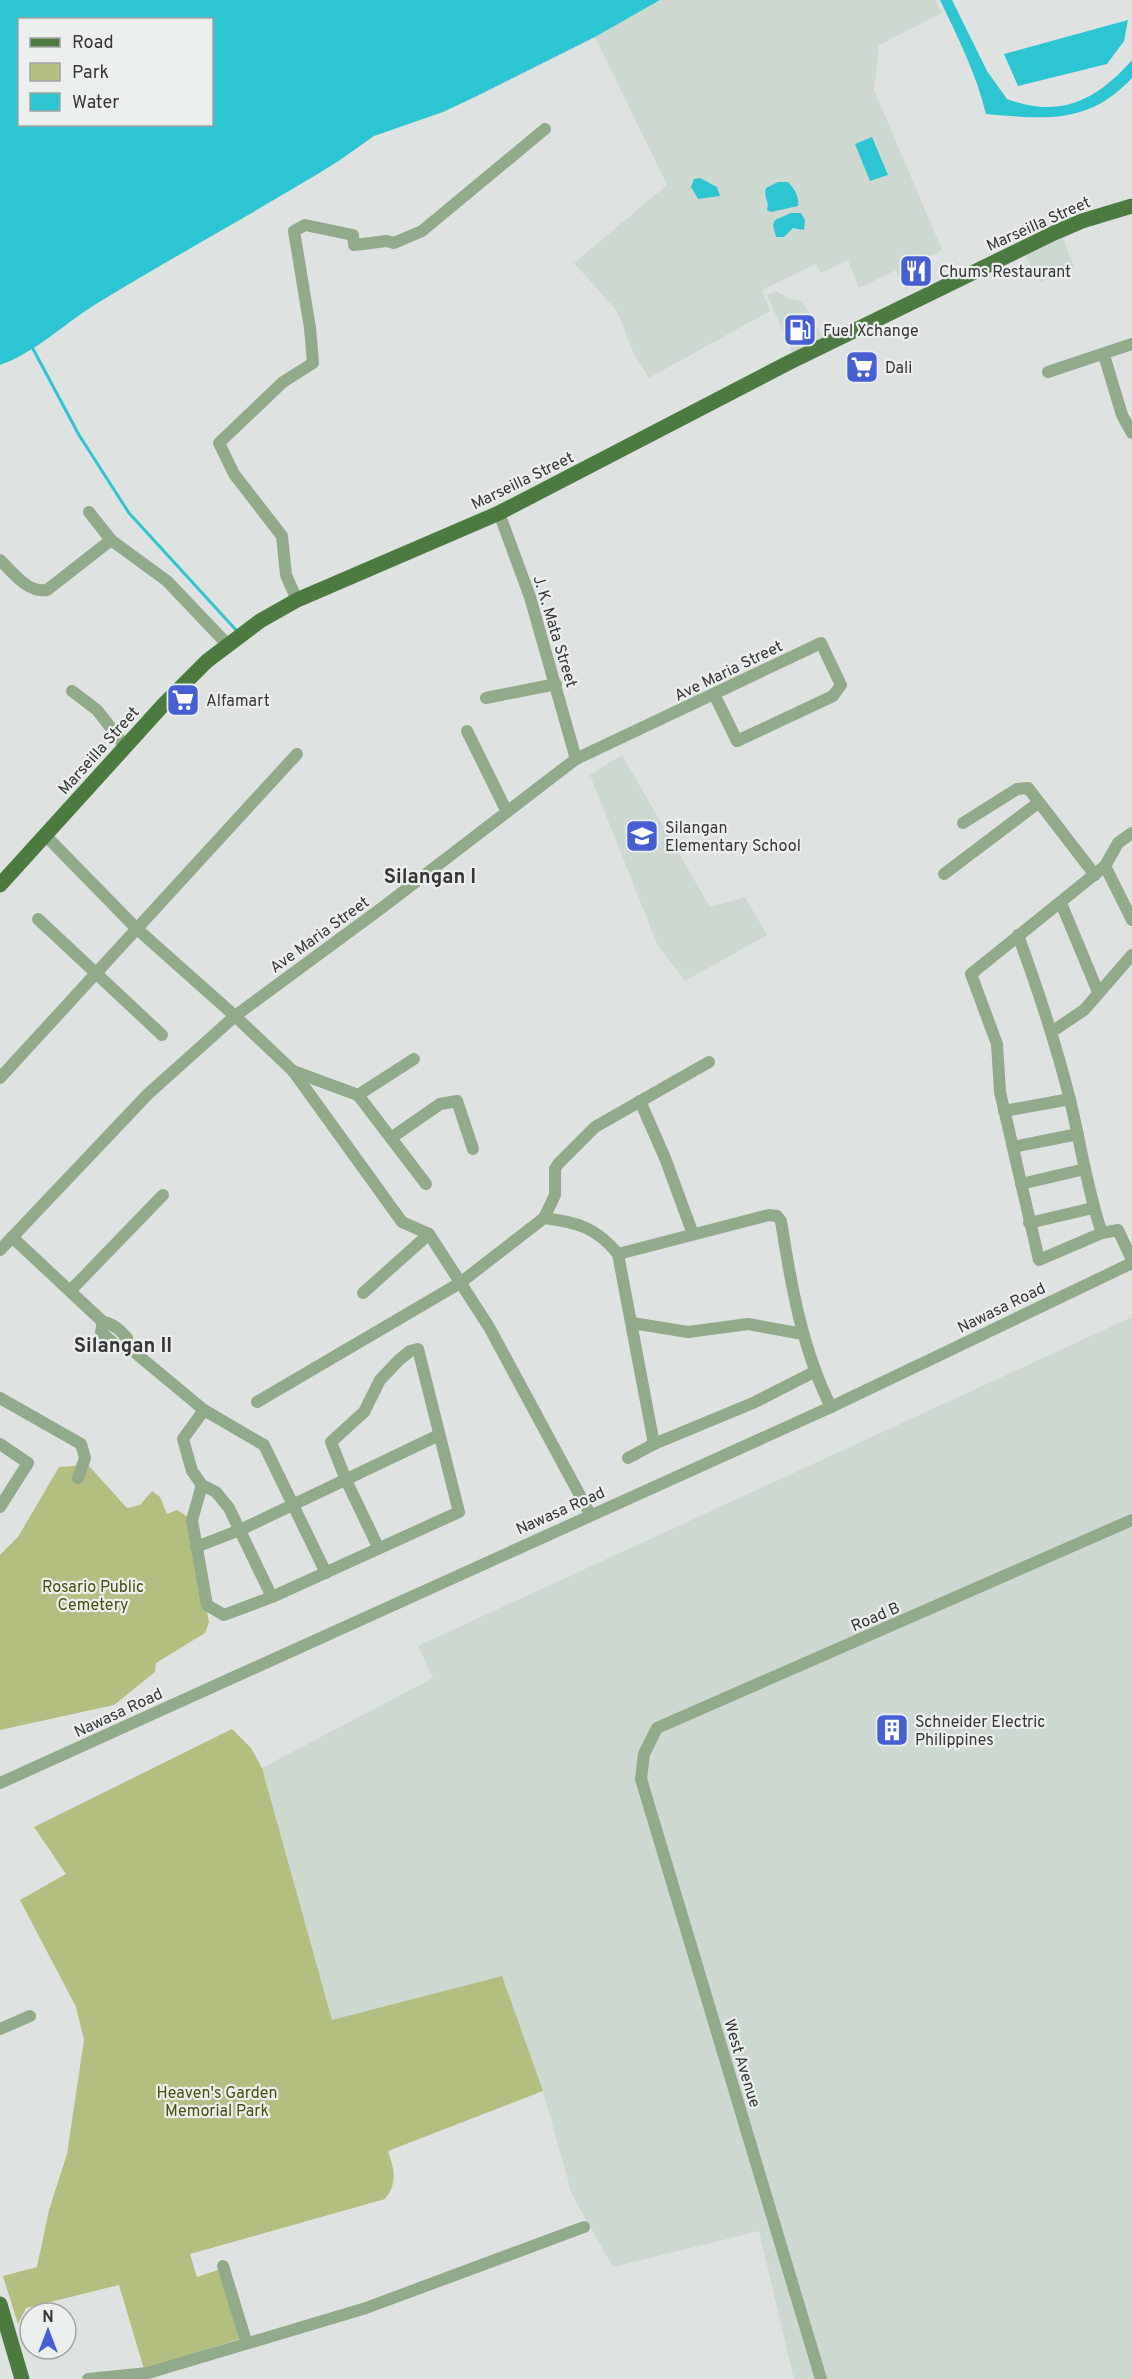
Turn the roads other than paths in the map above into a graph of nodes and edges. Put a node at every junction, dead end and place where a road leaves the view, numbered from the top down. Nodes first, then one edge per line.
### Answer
1 (546, 129) dead end
2 (1132, 206) edge
3 (1132, 344) edge
4 (1104, 355) junction
5 (1048, 372) dead end
6 (1127, 413) edge
7 (1132, 433) edge
8 (89, 512) dead end
9 (499, 513) junction
10 (111, 540) junction
11 (0, 560) edge
12 (297, 600) junction
13 (227, 644) junction
14 (556, 684) junction
15 (72, 690) dead end
16 (714, 696) junction
17 (486, 698) dead end
18 (467, 732) dead end
19 (125, 746) junction
20 (297, 754) dead end
21 (576, 759) junction
22 (1038, 802) junction
23 (507, 812) junction
24 (963, 823) dead end
25 (1132, 833) edge
26 (45, 835) junction
27 (1100, 871) junction
28 (944, 874) dead end
29 (0, 885) edge
30 (1060, 903) junction
31 (38, 919) dead end
32 (1132, 920) edge
33 (136, 928) junction
34 (1018, 935) junction
35 (1132, 955) edge
36 (95, 972) junction
37 (1098, 992) junction
38 (235, 1016) junction
39 (1053, 1031) junction
40 (162, 1035) dead end
41 (414, 1059) dead end
42 (709, 1062) dead end
43 (293, 1071) junction
44 (0, 1078) edge
45 (358, 1095) junction
46 (1070, 1099) junction
47 (640, 1101) junction
48 (1004, 1112) junction
49 (1078, 1134) junction
50 (391, 1138) junction
51 (1013, 1147) junction
52 (473, 1149) dead end
53 (1085, 1169) junction
54 (426, 1184) dead end
55 (1021, 1184) junction
56 (163, 1195) dead end
57 (1093, 1208) junction
58 (543, 1218) junction
59 (1029, 1222) junction
60 (1102, 1233) junction
61 (429, 1234) junction
62 (693, 1234) junction
63 (12, 1237) junction
64 (0, 1250) edge
65 (618, 1254) junction
66 (1132, 1261) edge
67 (460, 1282) junction
68 (70, 1291) junction
69 (363, 1293) dead end
70 (632, 1323) junction
71 (803, 1334) junction
72 (814, 1372) junction
73 (0, 1398) edge
74 (256, 1402) dead end
75 (831, 1407) junction
76 (204, 1410) junction
77 (439, 1435) junction
78 (0, 1444) edge
79 (654, 1444) junction
80 (628, 1458) dead end
81 (78, 1478) dead end
82 (346, 1480) junction
83 (202, 1485) junction
84 (293, 1504) junction
85 (0, 1507) edge
86 (590, 1514) junction
87 (1132, 1520) edge
88 (240, 1530) junction
89 (195, 1547) junction
90 (378, 1547) junction
91 (326, 1573) junction
92 (272, 1597) junction
93 (644, 1755) joint
94 (0, 1783) edge
95 (30, 2016) dead end
96 (0, 2029) edge
97 (584, 2227) dead end
98 (223, 2266) dead end
99 (0, 2304) edge
100 (246, 2341) junction
101 (22, 2379) edge
102 (87, 2379) edge
103 (821, 2379) edge

1 - 12 street
2 - 9 main road, Marseilla Street
3 - 4 street
4 - 5 street
4 - 6 street
6 - 7 street
8 - 10 street
9 - 12 main road, Marseilla Street
9 - 14 street, J. K. Mata Street
10 - 11 street
10 - 13 street
12 - 13 main road, Marseilla Street
13 - 19 main road, Marseilla Street
14 - 17 street
14 - 21 street, J. K. Mata Street
15 - 19 street
16 - 16 street, Ave Maria Street
16 - 21 street, Ave Maria Street
18 - 23 street
19 - 26 main road, Marseilla Street
20 - 33 street
21 - 23 street, Ave Maria Street
22 - 24 street
22 - 27 street
22 - 28 street
23 - 38 street, Ave Maria Street
25 - 27 street
26 - 29 main road, Marseilla Street
26 - 33 street
27 - 30 street
27 - 32 street
30 - 34 street
30 - 37 street
31 - 36 street
33 - 36 street
33 - 38 street
34 - 39 street
34 - 48 street
35 - 37 street
36 - 40 street
36 - 44 street
37 - 39 street
38 - 43 street
38 - 63 street, Ave Maria Street
39 - 46 street
41 - 45 street
42 - 47 street
43 - 45 street
43 - 61 street
45 - 50 street
46 - 48 street
46 - 49 street
47 - 58 street
47 - 62 street
48 - 51 street
49 - 51 street
49 - 53 street
50 - 52 street
50 - 54 street
51 - 55 street
53 - 55 street
53 - 57 street
55 - 59 street
56 - 68 street
57 - 59 street
57 - 60 street
58 - 65 street
58 - 67 street
59 - 60 street
60 - 66 street
61 - 67 street
61 - 69 street
62 - 65 street
62 - 71 street
63 - 64 street, Ave Maria Street
63 - 68 street
65 - 70 street
66 - 75 street, Nawasa Road
67 - 74 street
67 - 86 street
68 - 76 street
70 - 71 street
70 - 79 street
71 - 72 street
72 - 75 street
72 - 79 street
73 - 81 street
75 - 86 street, Nawasa Road
76 - 83 street
76 - 84 street
77 - 82 street
77 - 82 street
77 - 90 street
78 - 85 street
79 - 80 street
82 - 84 street
82 - 90 street
83 - 88 street
83 - 89 street
84 - 88 street
84 - 91 street
86 - 94 street, Nawasa Road
87 - 93 street, Road B
88 - 89 street
88 - 92 street
89 - 92 street
90 - 91 street
91 - 92 street
93 - 103 street, West Avenue
95 - 96 street
97 - 100 street
98 - 100 street
99 - 101 main road
100 - 102 street

